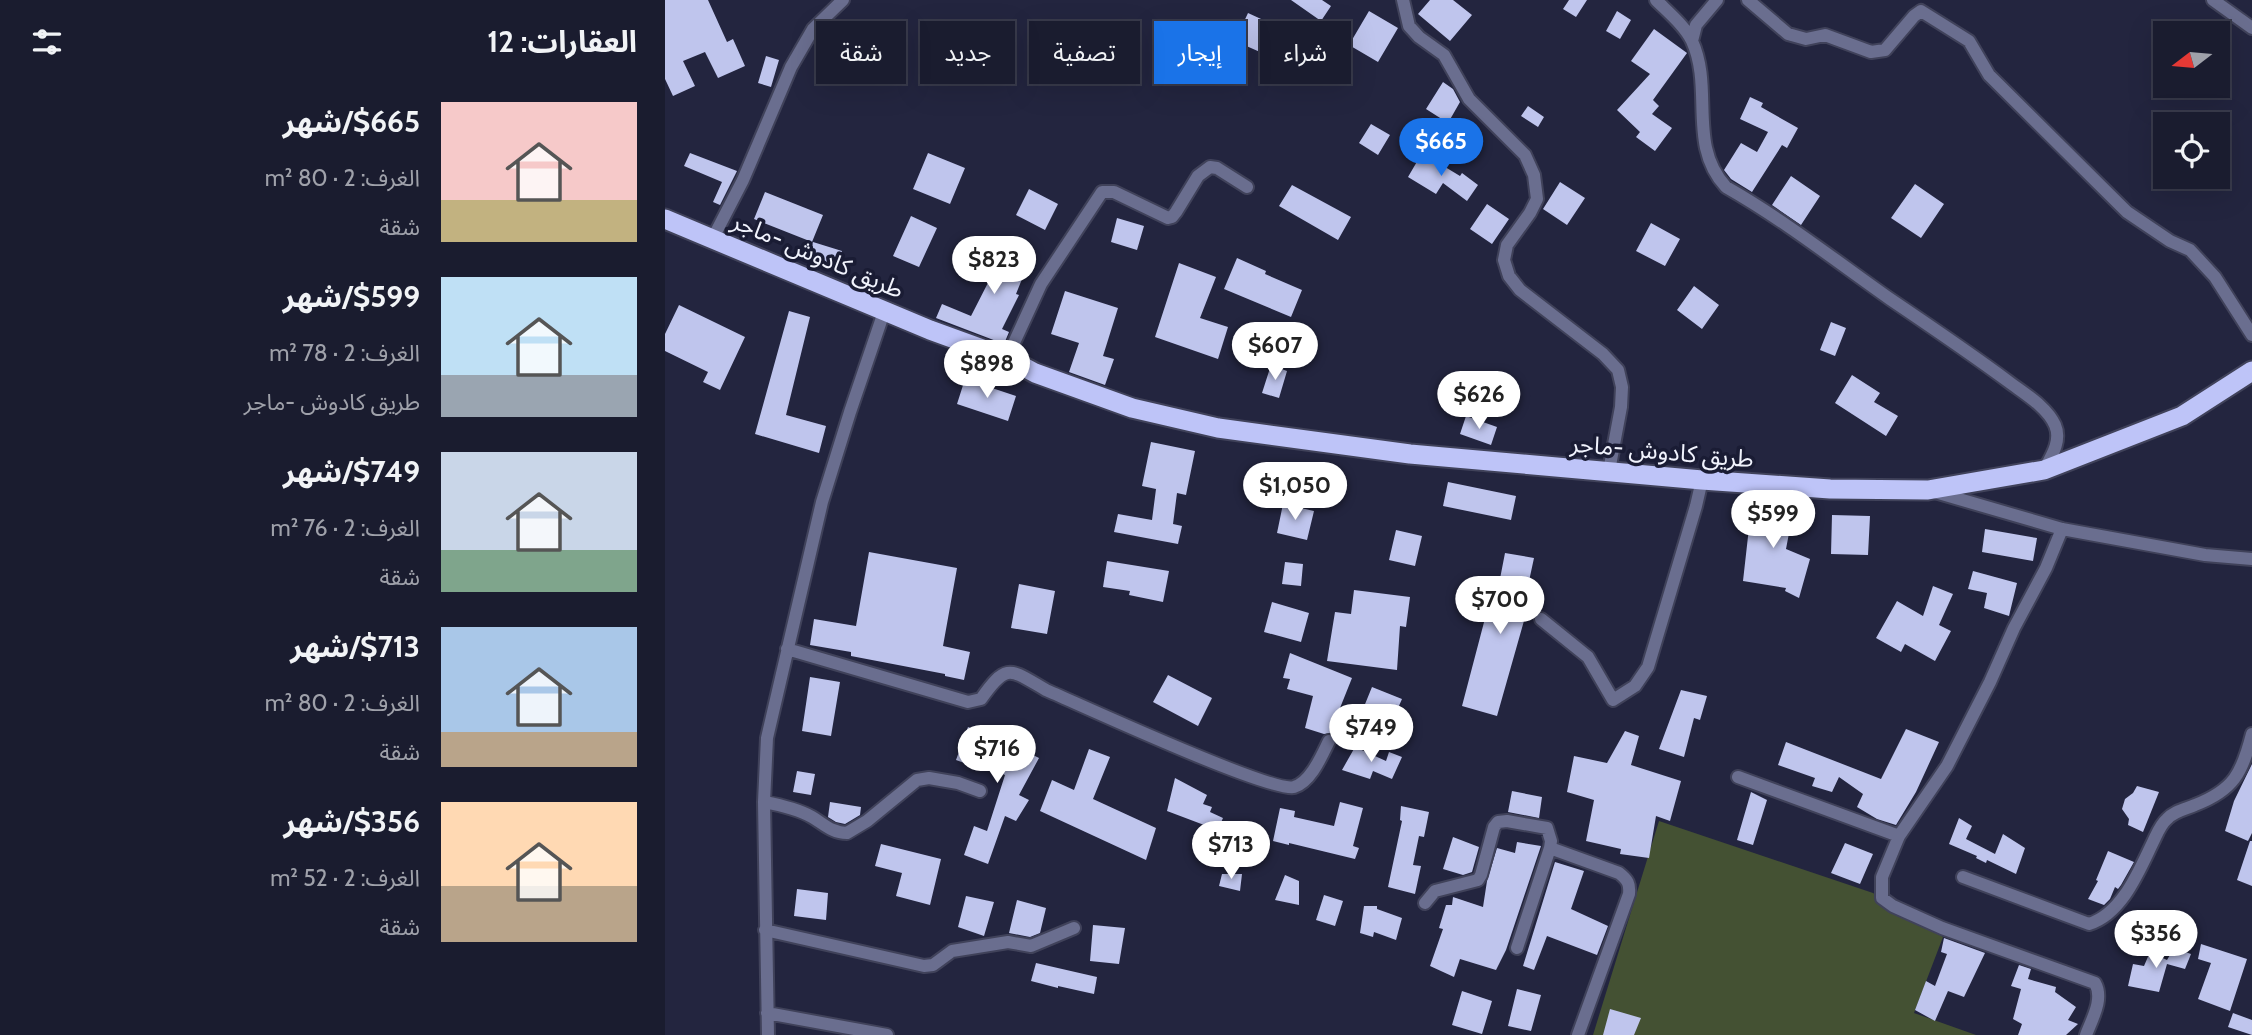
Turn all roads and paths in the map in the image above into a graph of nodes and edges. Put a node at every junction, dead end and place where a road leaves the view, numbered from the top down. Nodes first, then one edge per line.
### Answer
1 (843, 0) edge
2 (1403, 0) edge
3 (1656, 0) edge
4 (1717, 0) edge
5 (1748, 0) edge
6 (2213, 0) edge
7 (2252, 28) edge
8 (1692, 41) junction
9 (1247, 187) dead end
10 (665, 219) edge
11 (713, 238) junction
12 (885, 310) junction
13 (2252, 335) edge
14 (1007, 358) junction
15 (2252, 371) edge
16 (2043, 470) junction
17 (1609, 471) junction
18 (1702, 480) junction
19 (1928, 490) junction
20 (2062, 530) junction
21 (2252, 559) edge
22 (1541, 619) dead end
23 (787, 649) junction
24 (2252, 737) edge
25 (1329, 740) dead end
26 (1738, 777) dead end
27 (979, 791) dead end
28 (764, 802) junction
29 (1899, 836) junction
30 (1550, 848) junction
31 (1963, 877) dead end
32 (1425, 903) dead end
33 (1074, 928) dead end
34 (765, 930) junction
35 (1517, 948) dead end
36 (767, 1013) junction
37 (768, 1035) edge
38 (887, 1035) edge
39 (1578, 1035) edge
40 (2086, 1035) edge

1 - 11 street
2 - 17 street
3 - 8 street
4 - 8 street
5 - 13 street
6 - 7 street
8 - 16 street
9 - 14 street
10 - 11 highway, طريق كادوش -ماجر
11 - 12 highway, طريق كادوش -ماجر
12 - 14 highway, طريق كادوش -ماجر
12 - 23 street
14 - 17 highway, طريق كادوش -ماجر
15 - 16 highway, طريق كادوش -ماجر
16 - 19 highway, طريق كادوش -ماجر
17 - 18 highway, طريق كادوش -ماجر
18 - 19 highway, طريق كادوش -ماجر
18 - 22 street
19 - 20 street
20 - 21 street
20 - 29 street
23 - 25 street
23 - 28 street
24 - 31 street
26 - 29 street
27 - 28 street
28 - 34 street
29 - 40 street
30 - 32 street
30 - 35 street
30 - 39 street
33 - 34 street
34 - 36 street
36 - 37 street
36 - 38 street

